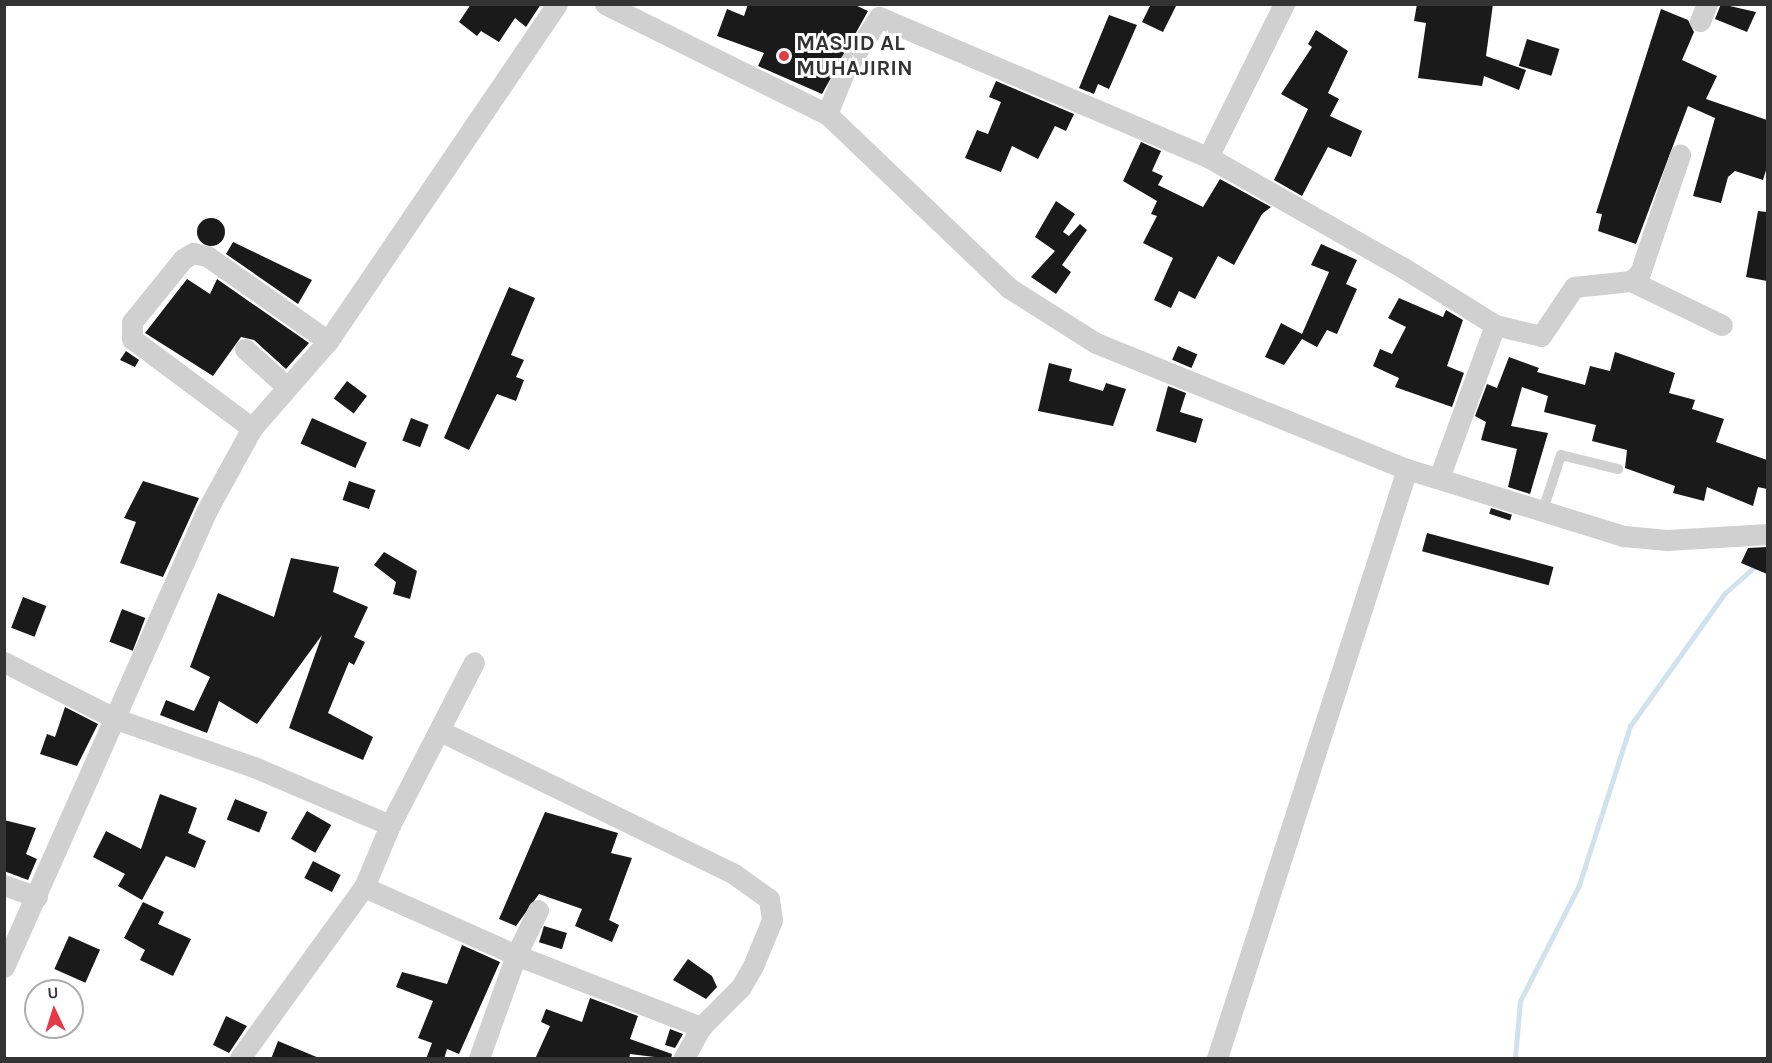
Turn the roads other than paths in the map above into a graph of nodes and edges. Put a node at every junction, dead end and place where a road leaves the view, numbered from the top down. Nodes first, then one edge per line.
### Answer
1 (557, 4) edge
2 (605, 4) edge
3 (1284, 4) edge
4 (883, 11) edge
5 (827, 114) junction
6 (1680, 155) dead end
7 (1208, 158) junction
8 (1631, 281) junction
9 (1495, 325) junction
10 (1722, 325) dead end
11 (328, 341) junction
12 (245, 350) dead end
13 (287, 387) junction
14 (252, 428) junction
15 (1407, 469) junction
16 (1618, 469) dead end
17 (1439, 478) junction
18 (1543, 510) junction
19 (1767, 534) edge
20 (4, 662) edge
21 (474, 662) dead end
22 (116, 719) junction
23 (440, 731) junction
24 (390, 825) junction
25 (4, 885) edge
26 (364, 888) junction
27 (37, 897) junction
28 (538, 910) dead end
29 (516, 955) junction
30 (4, 967) edge
31 (701, 1027) junction
32 (240, 1059) edge
33 (479, 1059) edge
34 (684, 1059) edge
35 (1217, 1059) edge

1 - 11 street
2 - 5 street
3 - 7 street
4 - 5 street
4 - 7 street
5 - 15 street
6 - 8 street
7 - 9 street
8 - 9 street
8 - 10 street
9 - 17 street
11 - 13 street
11 - 14 street
12 - 13 street
13 - 14 street
14 - 22 street
15 - 17 street
15 - 35 street
16 - 18 lane
17 - 18 street
18 - 19 street
20 - 22 street
21 - 23 street
22 - 24 street
22 - 27 street
23 - 24 street
23 - 31 street
24 - 26 street
25 - 27 street
26 - 29 street
26 - 32 street
27 - 30 street
28 - 29 street
29 - 31 street
29 - 33 street
31 - 34 street

